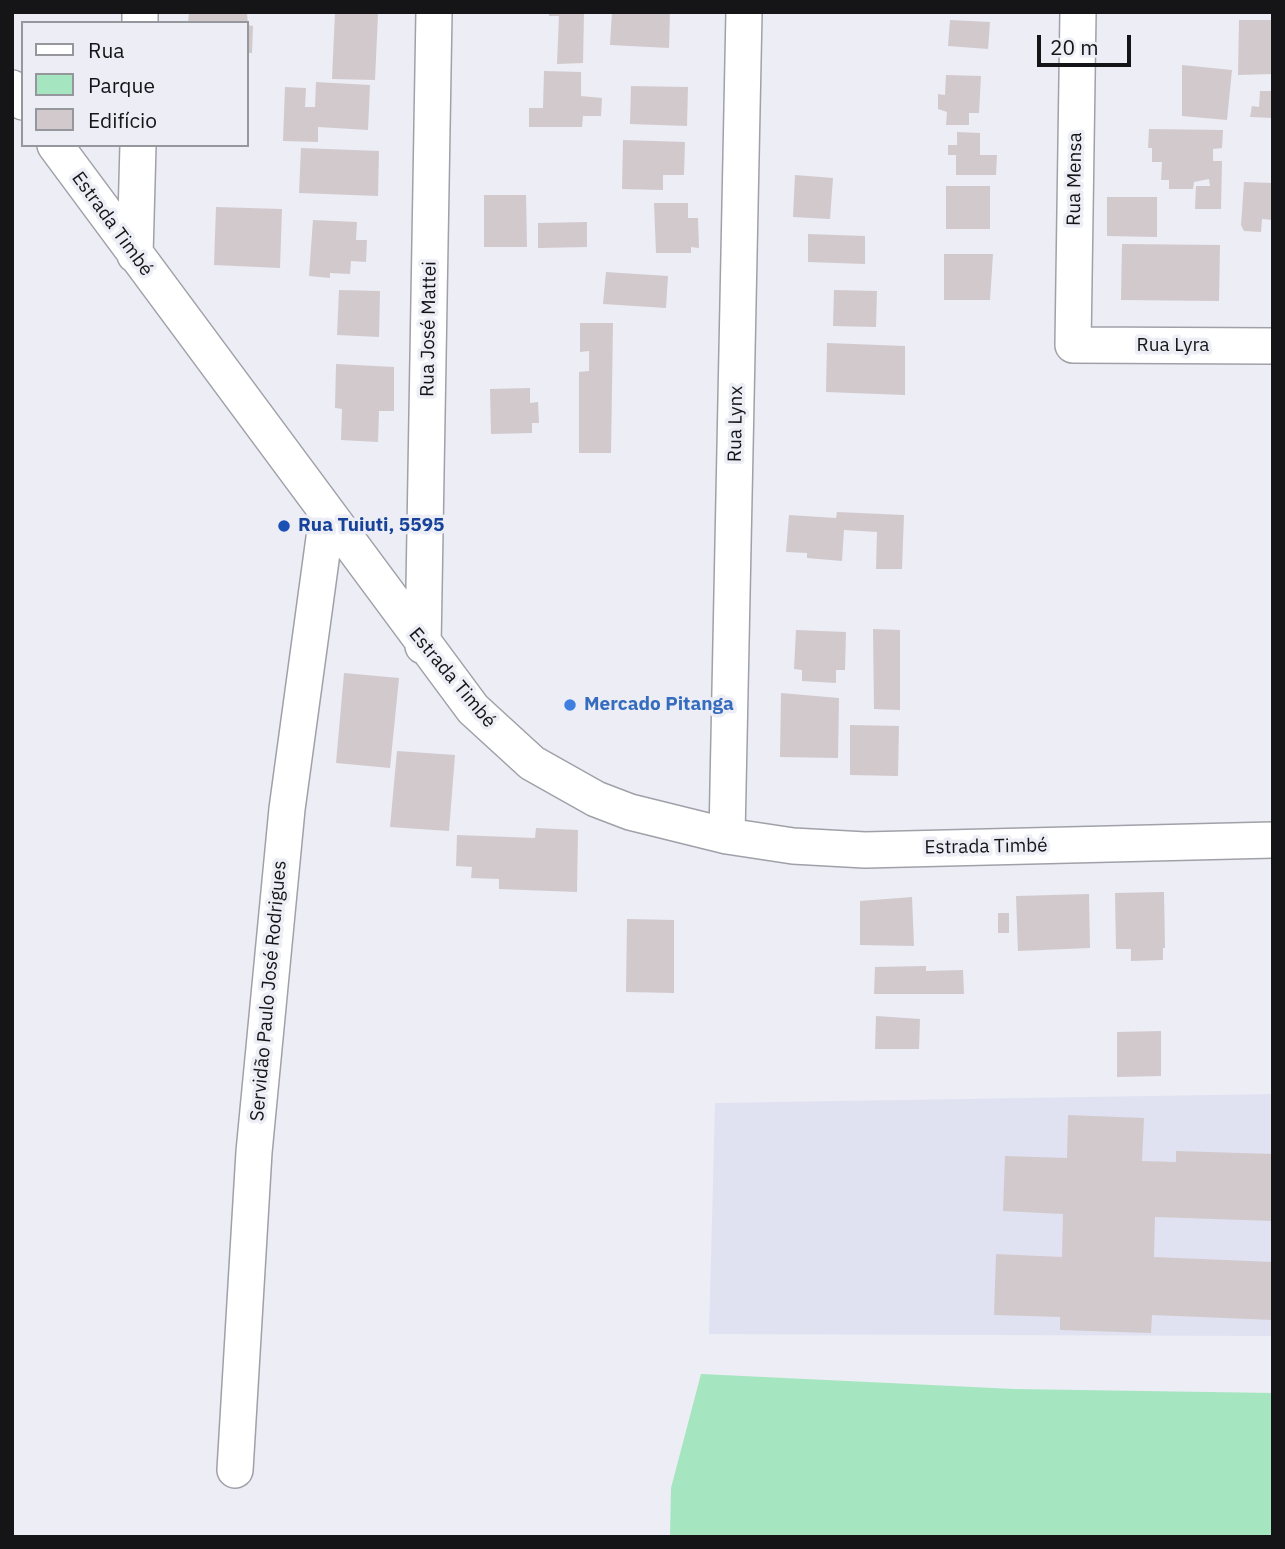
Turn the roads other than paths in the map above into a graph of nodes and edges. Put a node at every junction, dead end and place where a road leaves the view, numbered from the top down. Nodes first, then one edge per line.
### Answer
1 (434, 12) edge
2 (744, 12) edge
3 (1078, 12) edge
4 (56, 147) edge
5 (138, 147) edge
6 (135, 255) junction
7 (1073, 345) joint
8 (1273, 346) edge
9 (327, 516) junction
10 (423, 646) junction
11 (727, 836) junction
12 (1273, 840) edge
13 (236, 1470) dead end

1 - 10 street, Rua José Mattei
2 - 11 street, Rua Lynx
3 - 7 street, Rua Mensa
4 - 6 street, Estrada Timbé
5 - 6 street
6 - 9 street, Estrada Timbé
7 - 8 street, Rua Lyra
9 - 10 street, Estrada Timbé
9 - 13 street, Servidão Paulo José Rodrigues
10 - 11 street, Estrada Timbé
11 - 12 street, Estrada Timbé

